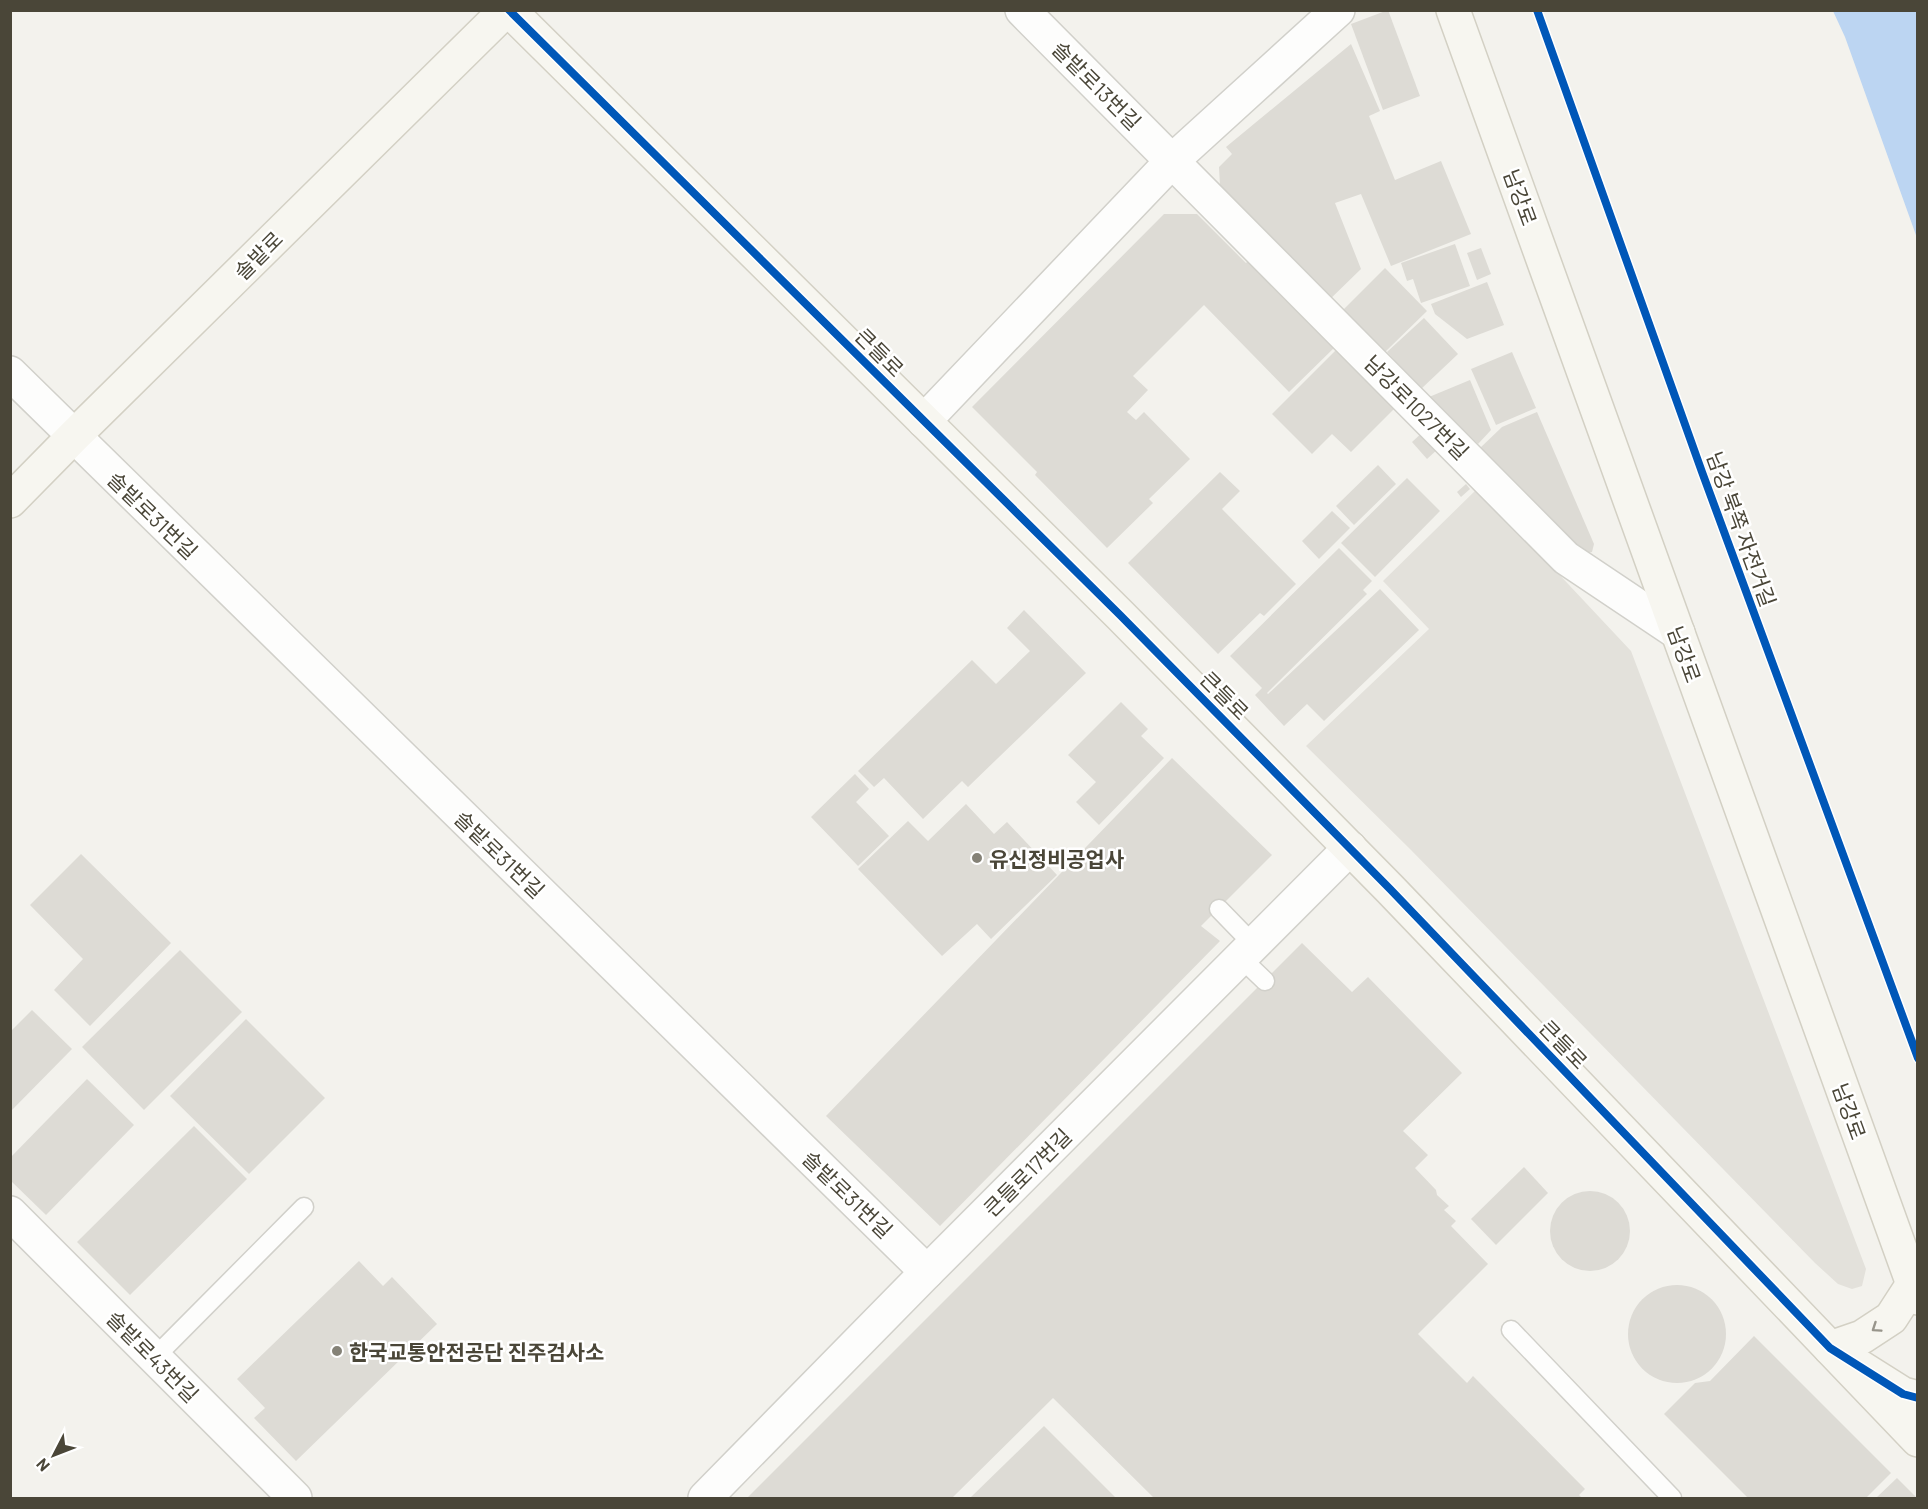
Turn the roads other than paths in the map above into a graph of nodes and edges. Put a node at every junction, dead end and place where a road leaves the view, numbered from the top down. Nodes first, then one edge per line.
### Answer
1 (507, 10) edge
2 (1022, 10) edge
3 (1338, 10) edge
4 (1453, 10) edge
5 (1173, 160) junction
6 (10, 374) edge
7 (924, 421) junction
8 (73, 437) junction
9 (10, 501) edge
10 (1678, 633) junction
11 (1350, 848) junction
12 (1219, 909) dead end
13 (1246, 950) junction
14 (1265, 981) dead end
15 (304, 1207) dead end
16 (10, 1213) edge
17 (927, 1272) junction
18 (1915, 1291) edge
19 (1511, 1330) dead end
20 (1830, 1348) junction
21 (154, 1357) junction
22 (1917, 1398) edge
23 (1917, 1440) edge
24 (295, 1498) edge
25 (705, 1498) edge
26 (1672, 1498) edge

1 - 7 street, 큰들로
1 - 8 street, 솔밭로
2 - 5 street, 솔밭로13번길
3 - 5 street
4 - 10 street, 남강로
5 - 7 street
5 - 10 street, 남강로1027번길
6 - 8 street, 솔밭로31번길
7 - 11 street, 큰들로
8 - 9 street, 솔밭로
8 - 17 street, 솔밭로31번길
10 - 18 street, 남강로
11 - 13 street, 큰들로17번길
11 - 20 street, 큰들로
12 - 13 lane
13 - 14 lane
13 - 17 street, 큰들로17번길
15 - 21 lane
16 - 21 street, 솔밭로43번길
17 - 25 street, 큰들로17번길
18 -> 20 street
19 - 26 lane
20 - 22 street, 큰들로
20 - 23 street
21 - 24 street, 솔밭로43번길

